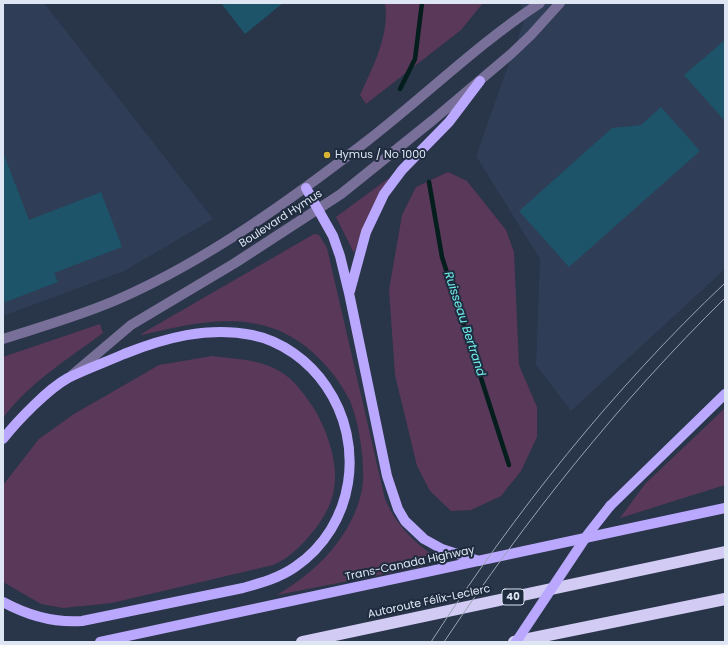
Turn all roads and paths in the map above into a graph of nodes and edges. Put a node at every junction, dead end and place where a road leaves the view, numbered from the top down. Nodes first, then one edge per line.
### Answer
1 (540, 3) edge
2 (560, 3) edge
3 (480, 81) junction
4 (306, 188) junction
5 (318, 209) junction
6 (349, 293) junction
7 (3, 339) edge
8 (67, 378) junction
9 (725, 394) edge
10 (3, 438) edge
11 (725, 508) edge
12 (725, 552) edge
13 (480, 562) junction
14 (725, 599) edge
15 (3, 602) edge
16 (100, 642) edge
17 (302, 642) edge
18 (515, 642) edge

1 - 4 street, Boulevard Hymus
2 - 3 street, Boulevard Hymus
3 - 5 street, Boulevard Hymus
3 - 6 main road
4 - 5 main road
4 - 7 street, Boulevard Hymus
5 - 6 main road
5 - 8 street, Boulevard Hymus
6 - 13 main road
8 - 10 main road, Boulevard Hymus
8 - 15 main road
9 - 18 main road, bridge
11 - 13 main road, Trans-Canada Highway
12 - 17 highway, Autoroute Félix-Leclerc / 40
13 - 16 main road, Trans-Canada Highway
14 - 18 highway

